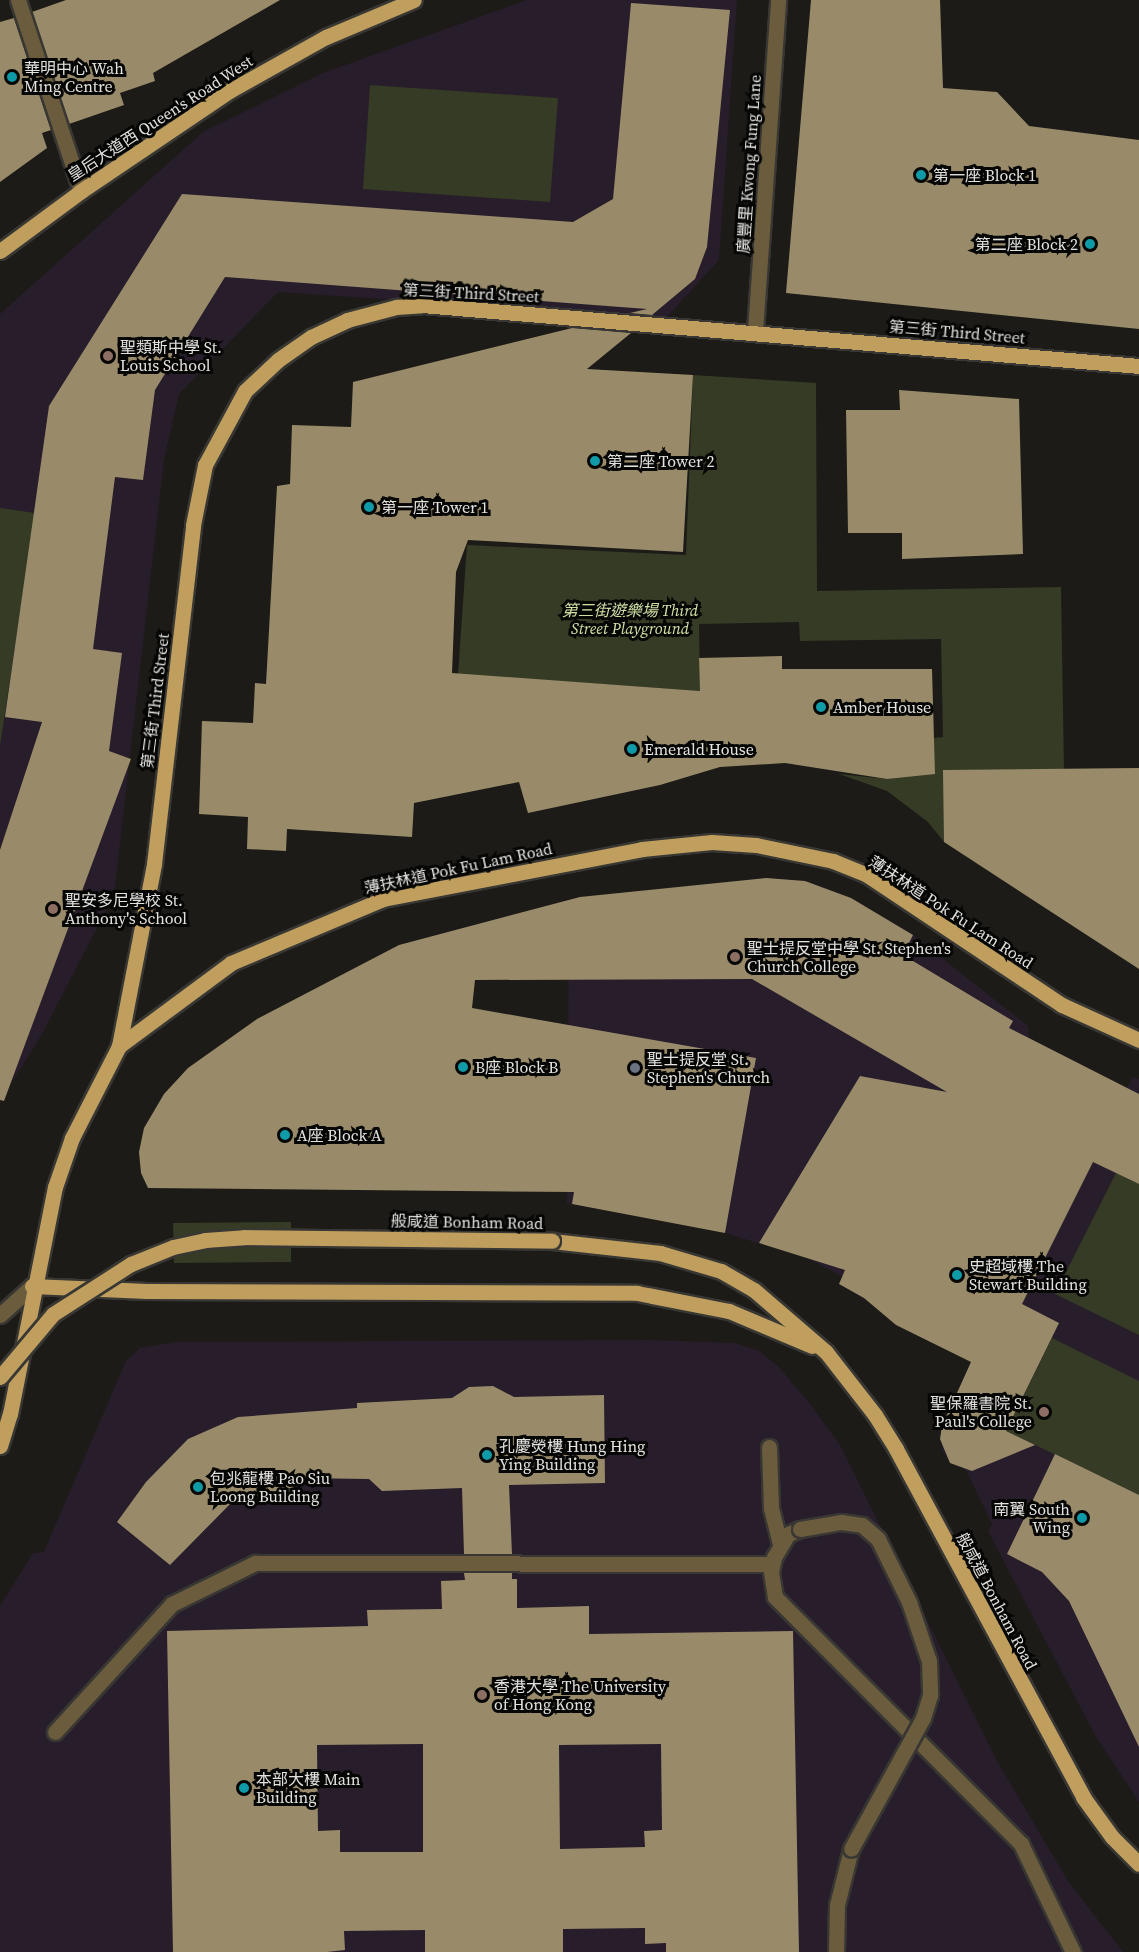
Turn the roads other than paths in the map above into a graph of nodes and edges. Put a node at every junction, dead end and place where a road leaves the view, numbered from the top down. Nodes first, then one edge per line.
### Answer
1 (18, 0) edge
2 (414, 0) edge
3 (778, 0) edge
4 (81, 191) junction
5 (0, 251) edge
6 (755, 331) junction
7 (1139, 366) edge
8 (1139, 1040) edge
9 (119, 1046) junction
10 (32, 1286) junction
11 (0, 1315) edge
12 (826, 1352) junction
13 (0, 1377) edge
14 (0, 1446) edge
15 (769, 1447) dead end
16 (780, 1543) junction
17 (772, 1564) junction
18 (55, 1732) dead end
19 (1139, 1864) edge
20 (836, 1952) edge
21 (1073, 1952) edge

1 - 4 street
2 - 4 main road, 皇后大道西 Queen's Road West
3 - 6 street, 廣豐里 Kwong Fung Lane
4 - 5 main road, 皇后大道西 Queen's Road West
6 - 7 main road, 第三街 Third Street
6 - 9 main road, 第三街 Third Street
8 - 9 main road, 薄扶林道 Pok Fu Lam Road
9 - 10 main road, 薄扶林道 Pok Fu Lam Road
10 - 11 street
10 - 12 main road, 般咸道 Bonham Road
10 - 14 main road, 薄扶林道 Pok Fu Lam Road
12 - 13 main road, 般咸道 Bonham Road, bridge
12 - 19 main road, 般咸道 Bonham Road
15 - 16 street
16 - 17 street
16 - 20 street, bridge
17 - 18 street
17 - 21 street

